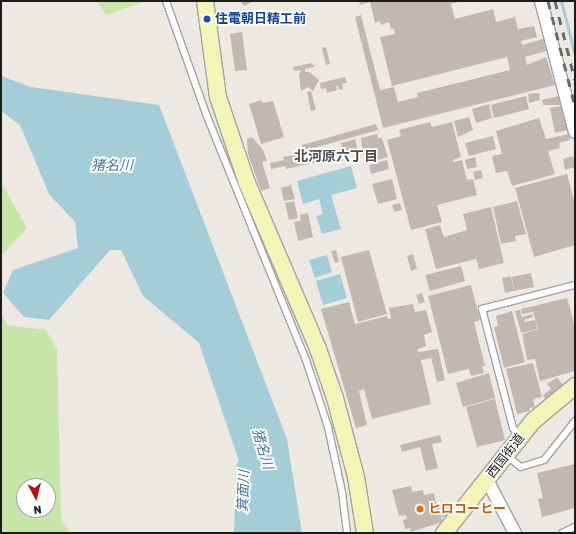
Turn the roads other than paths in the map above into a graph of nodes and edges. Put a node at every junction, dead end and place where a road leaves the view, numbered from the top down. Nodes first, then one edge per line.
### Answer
1 (166, 1) edge
2 (205, 1) edge
3 (541, 1) edge
4 (575, 132) edge
5 (575, 285) edge
6 (575, 386) edge
7 (575, 421) edge
8 (520, 437) junction
9 (506, 455) junction
10 (486, 480) junction
11 (575, 528) edge
12 (448, 532) edge
13 (347, 533) edge
14 (365, 533) edge
15 (515, 533) edge
16 (562, 533) edge

1 - 13 lane
2 - 14 street
3 - 4 street
5 - 8 lane
6 - 8 street, 西国街道
7 - 9 lane
8 - 9 street, 西国街道
9 - 10 street, 西国街道
10 - 12 street, 西国街道
10 - 15 street
11 - 16 lane

